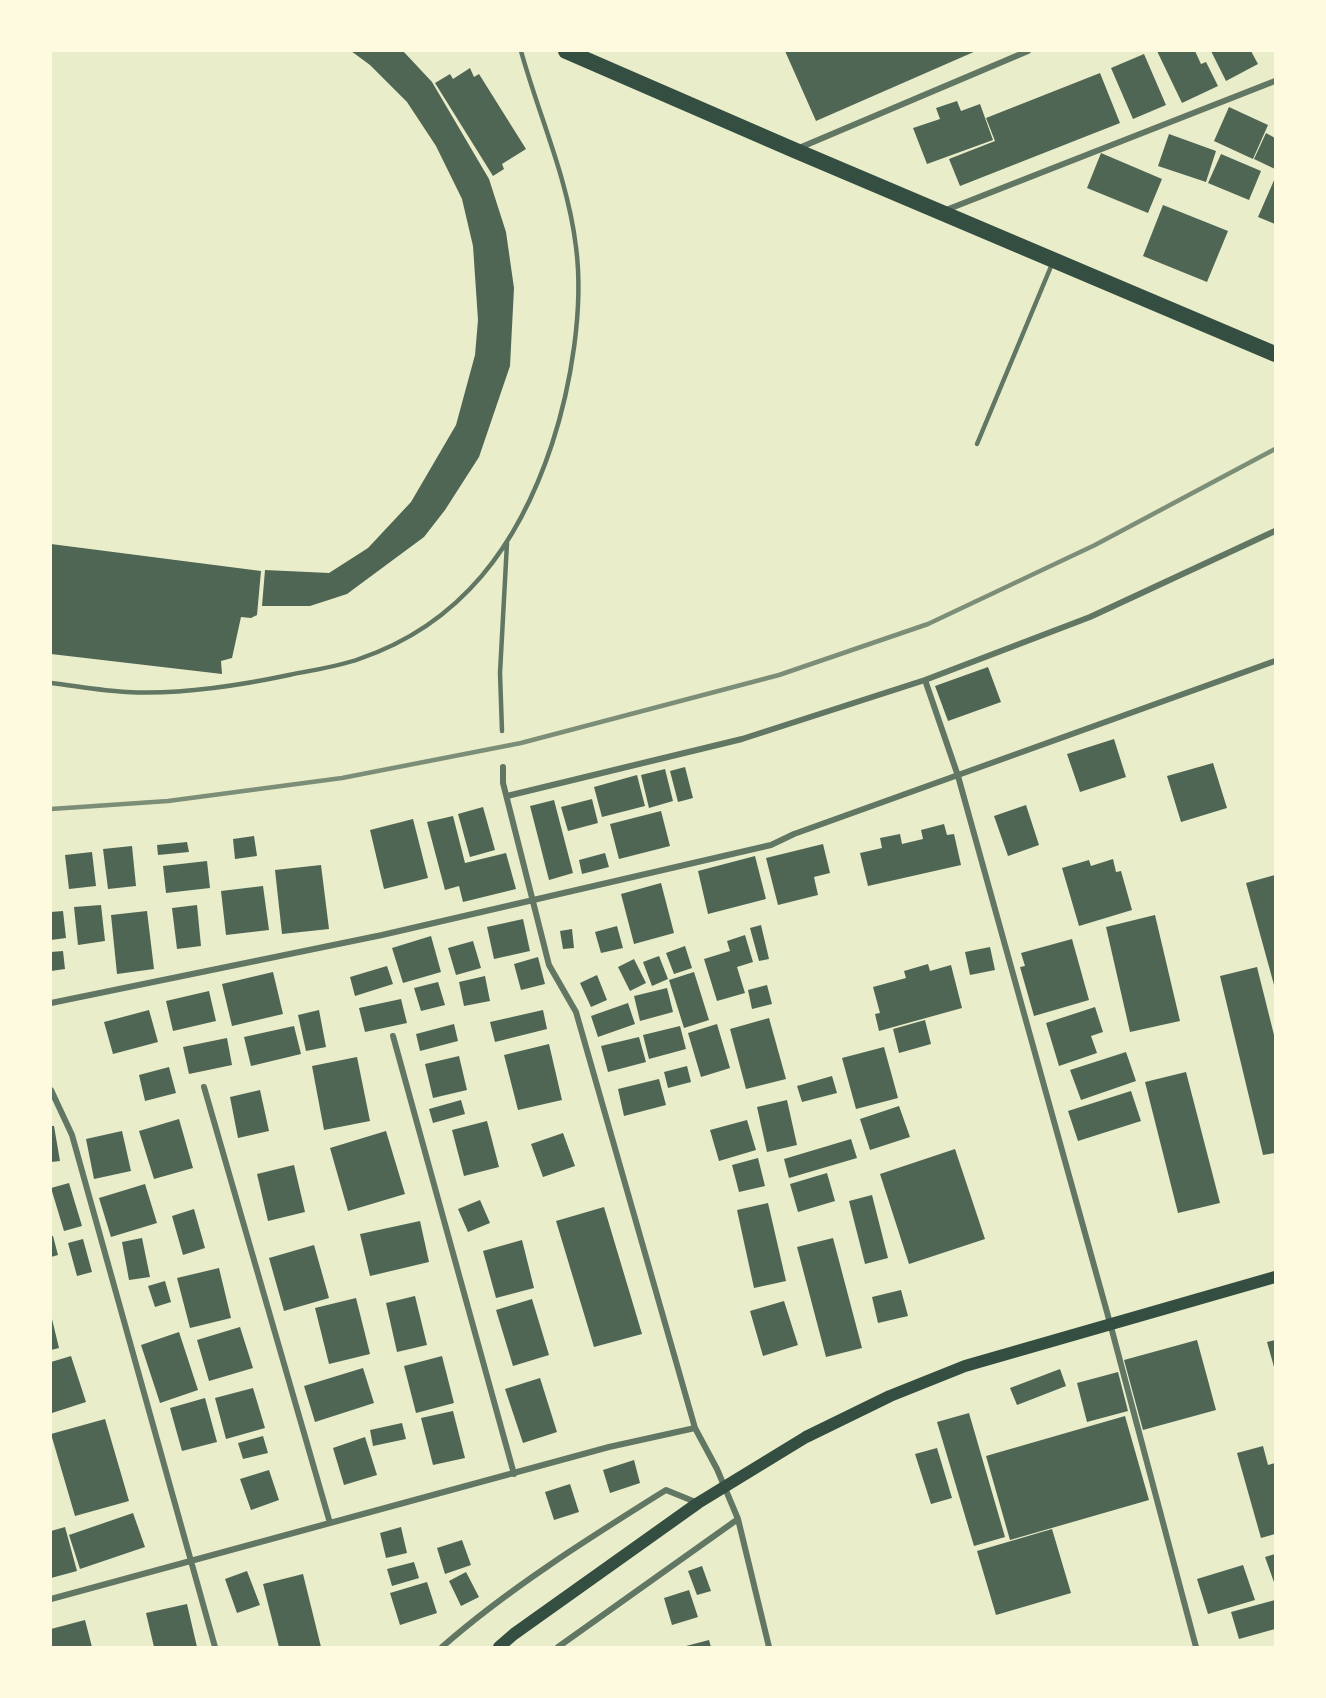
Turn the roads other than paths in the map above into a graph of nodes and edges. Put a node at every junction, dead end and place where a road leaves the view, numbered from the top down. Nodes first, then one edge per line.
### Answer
1 (521, 51) edge
2 (566, 51) edge
3 (1028, 51) edge
4 (1275, 81) edge
5 (794, 150) junction
6 (940, 212) junction
7 (1053, 260) junction
8 (1275, 354) edge
9 (977, 444) dead end
10 (1275, 531) edge
11 (507, 543) junction
12 (1275, 661) edge
13 (925, 680) junction
14 (51, 684) edge
15 (502, 731) dead end
16 (503, 767) dead end
17 (958, 776) junction
18 (507, 796) junction
19 (533, 899) junction
20 (51, 1003) edge
21 (393, 1036) dead end
22 (204, 1087) dead end
23 (51, 1090) edge
24 (1275, 1277) edge
25 (1110, 1323) junction
26 (695, 1428) junction
27 (514, 1473) junction
28 (725, 1487) junction
29 (698, 1503) junction
30 (738, 1519) junction
31 (330, 1523) junction
32 (191, 1561) junction
33 (51, 1599) edge
34 (215, 1647) edge
35 (442, 1647) edge
36 (499, 1647) edge
37 (558, 1647) edge
38 (769, 1647) edge
39 (1196, 1647) edge

1 - 11 lane
2 - 5 highway
3 - 5 street
4 - 6 street
5 - 6 highway
6 - 7 highway
7 - 8 highway
7 - 9 lane
10 - 13 street
11 - 14 lane
11 - 15 lane
12 - 17 street
13 - 17 street
13 - 18 street
16 - 18 street
17 - 19 street
17 - 25 street
18 - 19 street
19 - 20 street
19 - 26 street
21 - 27 street
22 - 31 street
23 - 32 street
24 - 25 main road
25 - 28 main road
25 - 39 street
26 - 27 street
26 - 28 street
27 - 31 street
28 - 29 main road
28 - 30 street
29 - 35 street
29 - 36 main road
30 - 37 street
30 - 38 street
31 - 32 street
32 - 33 street
32 - 34 street

